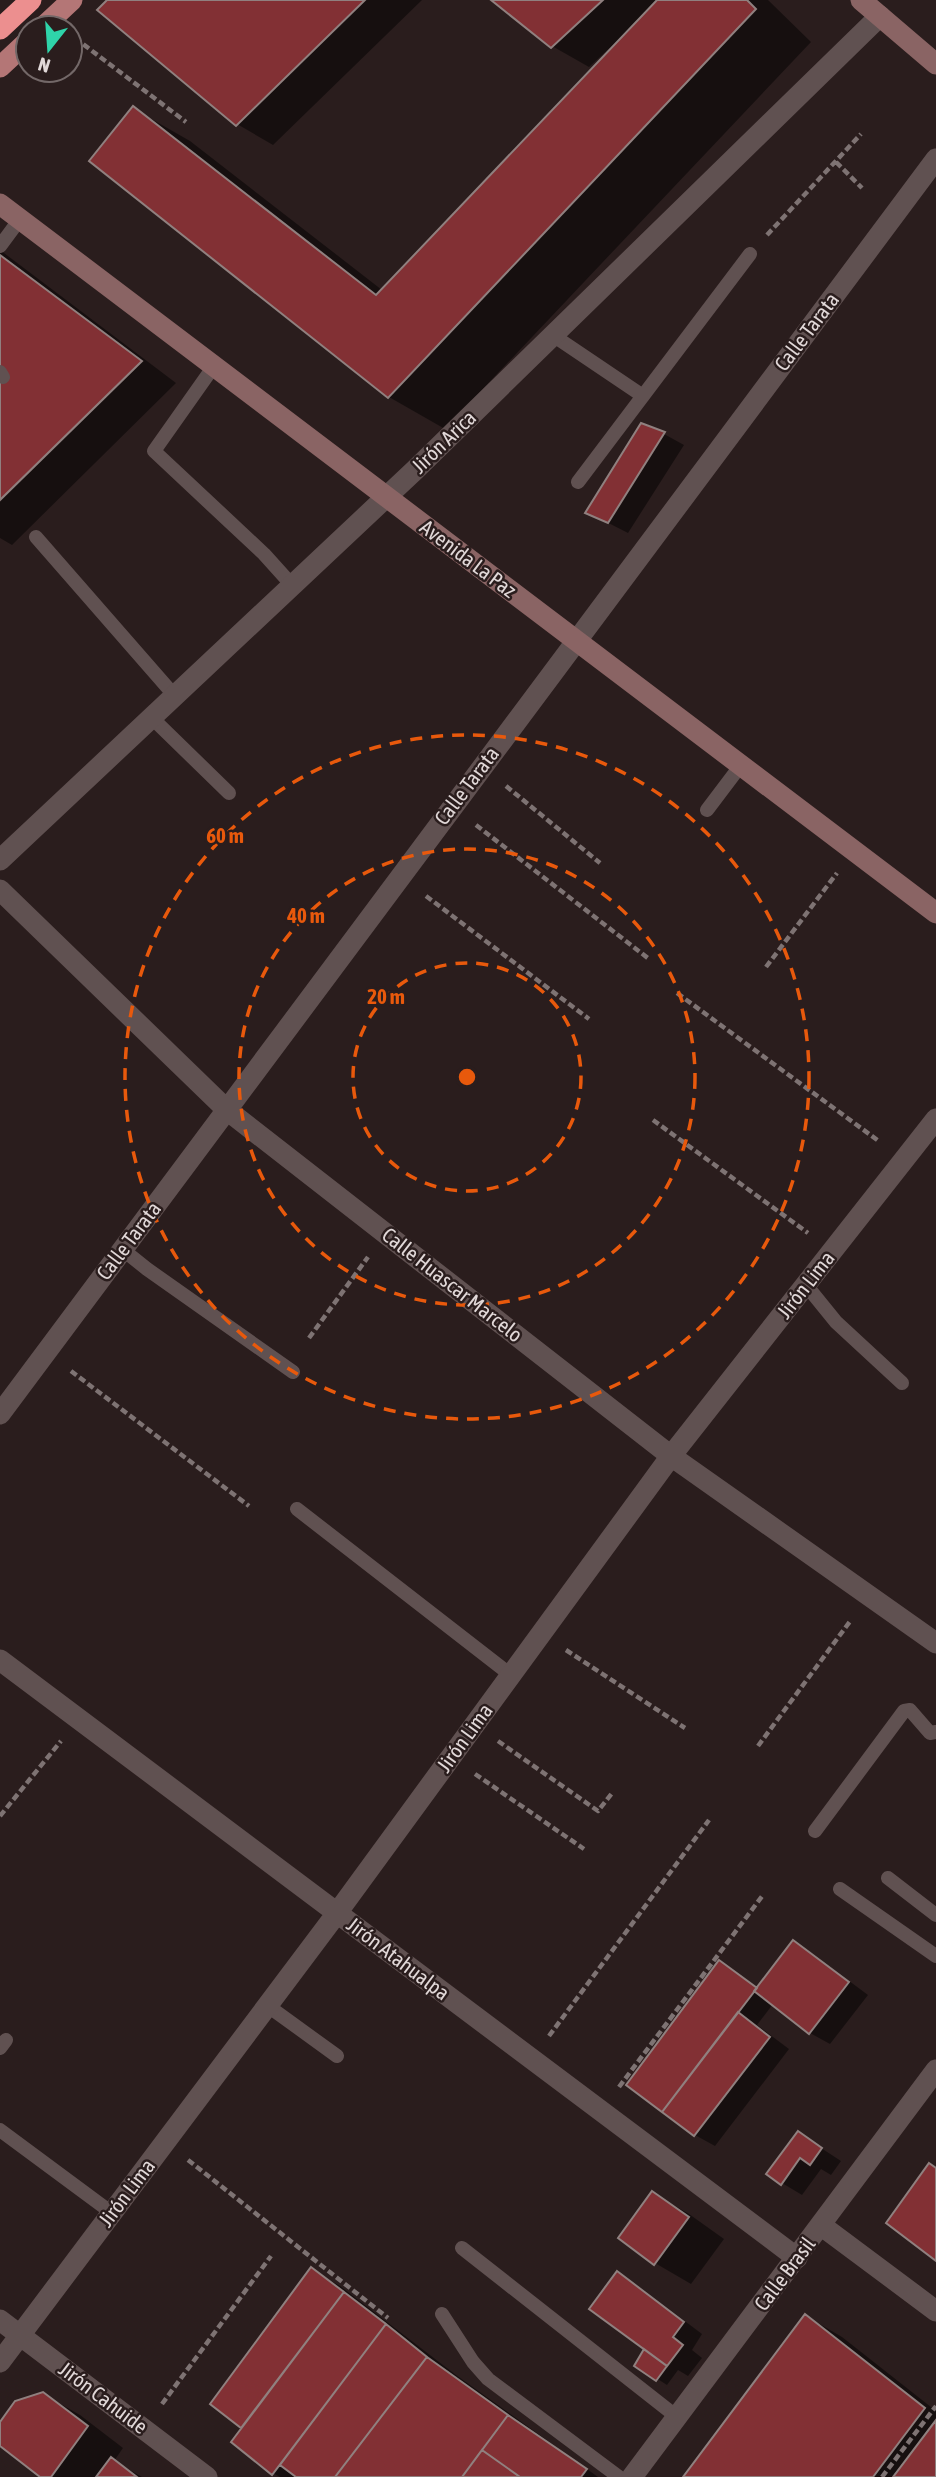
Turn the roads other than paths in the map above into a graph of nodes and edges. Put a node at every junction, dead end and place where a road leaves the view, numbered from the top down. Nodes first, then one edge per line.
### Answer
1 (31, 0) edge
2 (72, 0) edge
3 (861, 0) edge
4 (57, 14) edge
5 (880, 16) junction
6 (0, 29) edge
7 (14, 54) edge
8 (936, 64) edge
9 (0, 67) edge
10 (936, 159) edge
11 (0, 204) edge
12 (20, 219) junction
13 (0, 246) edge
14 (750, 254) road end
15 (554, 336) junction
16 (214, 366) junction
17 (643, 396) junction
18 (578, 482) dead end
19 (386, 496) junction
20 (36, 537) dead end
21 (292, 584) junction
22 (576, 640) junction
23 (174, 695) junction
24 (151, 717) junction
25 (741, 765) junction
26 (229, 793) dead end
27 (708, 810) dead end
28 (0, 860) edge
29 (0, 890) edge
30 (936, 913) edge
31 (226, 1110) junction
32 (936, 1119) edge
33 (122, 1249) junction
34 (806, 1284) junction
35 (293, 1371) dead end
36 (902, 1383) dead end
37 (0, 1414) edge
38 (671, 1456) junction
39 (296, 1509) dead end
40 (936, 1643) edge
41 (0, 1660) edge
42 (512, 1676) junction
43 (936, 1732) edge
44 (815, 1831) dead end
45 (888, 1878) dead end
46 (840, 1889) dead end
47 (337, 1913) junction
48 (936, 1915) edge
49 (936, 1956) edge
50 (268, 2006) junction
51 (337, 2056) dead end
52 (936, 2070) edge
53 (0, 2130) edge
54 (112, 2213) junction
55 (822, 2226) junction
56 (462, 2248) dead end
57 (797, 2258) junction
58 (936, 2311) edge
59 (442, 2314) dead end
60 (0, 2320) edge
61 (20, 2335) junction
62 (0, 2362) edge
63 (677, 2417) junction
64 (207, 2477) edge
65 (619, 2477) edge
66 (632, 2477) edge

1 - 6 highway
2 - 4 main road
3 - 5 street
5 - 8 street
5 - 15 street, Jirón Arica
7 - 9 main road
10 - 22 street, Calle Tarata
11 - 12 street, Avenida La Paz
12 - 13 lane
12 - 16 street, Avenida La Paz
14 - 17 lane
15 - 17 lane
15 - 19 street, Jirón Arica
16 - 19 street, Avenida La Paz
16 - 21 lane
17 - 18 lane
19 - 21 street, Jirón Arica
19 - 22 street, Avenida La Paz
20 - 23 lane
21 - 23 street, Jirón Arica
22 - 25 street, Avenida La Paz
22 - 31 street, Calle Tarata
23 - 24 street, Jirón Arica
24 - 26 lane
24 - 28 street, Jirón Arica
25 - 27 lane
25 - 30 street, Avenida La Paz
29 - 31 street, Calle Huascar Marcelo
31 - 33 street, Calle Tarata
31 - 38 street, Calle Huascar Marcelo
32 - 34 street, Jirón Lima
33 - 35 lane
33 - 37 street, Calle Tarata
34 - 36 lane
34 - 38 street, Jirón Lima
38 - 40 street, Calle Huascar Marcelo
38 - 42 street, Jirón Lima
39 - 42 lane
41 - 47 street, Jirón Atahualpa
42 - 47 street, Jirón Lima
43 - 44 lane
45 - 48 lane
46 - 49 lane
47 - 50 street, Jirón Lima
47 - 57 street, Jirón Atahualpa
50 - 51 lane
50 - 54 street, Jirón Lima
52 - 55 street, Calle Brasil
53 - 54 lane
54 - 61 street, Jirón Lima
55 - 57 street, Calle Brasil
55 - 58 street
56 - 63 lane
57 - 63 street, Calle Brasil
59 - 65 lane
60 - 61 street, Jirón Cahuide
61 - 62 street, Jirón Lima
61 - 64 street, Jirón Cahuide
63 - 66 street, Calle Brasil

